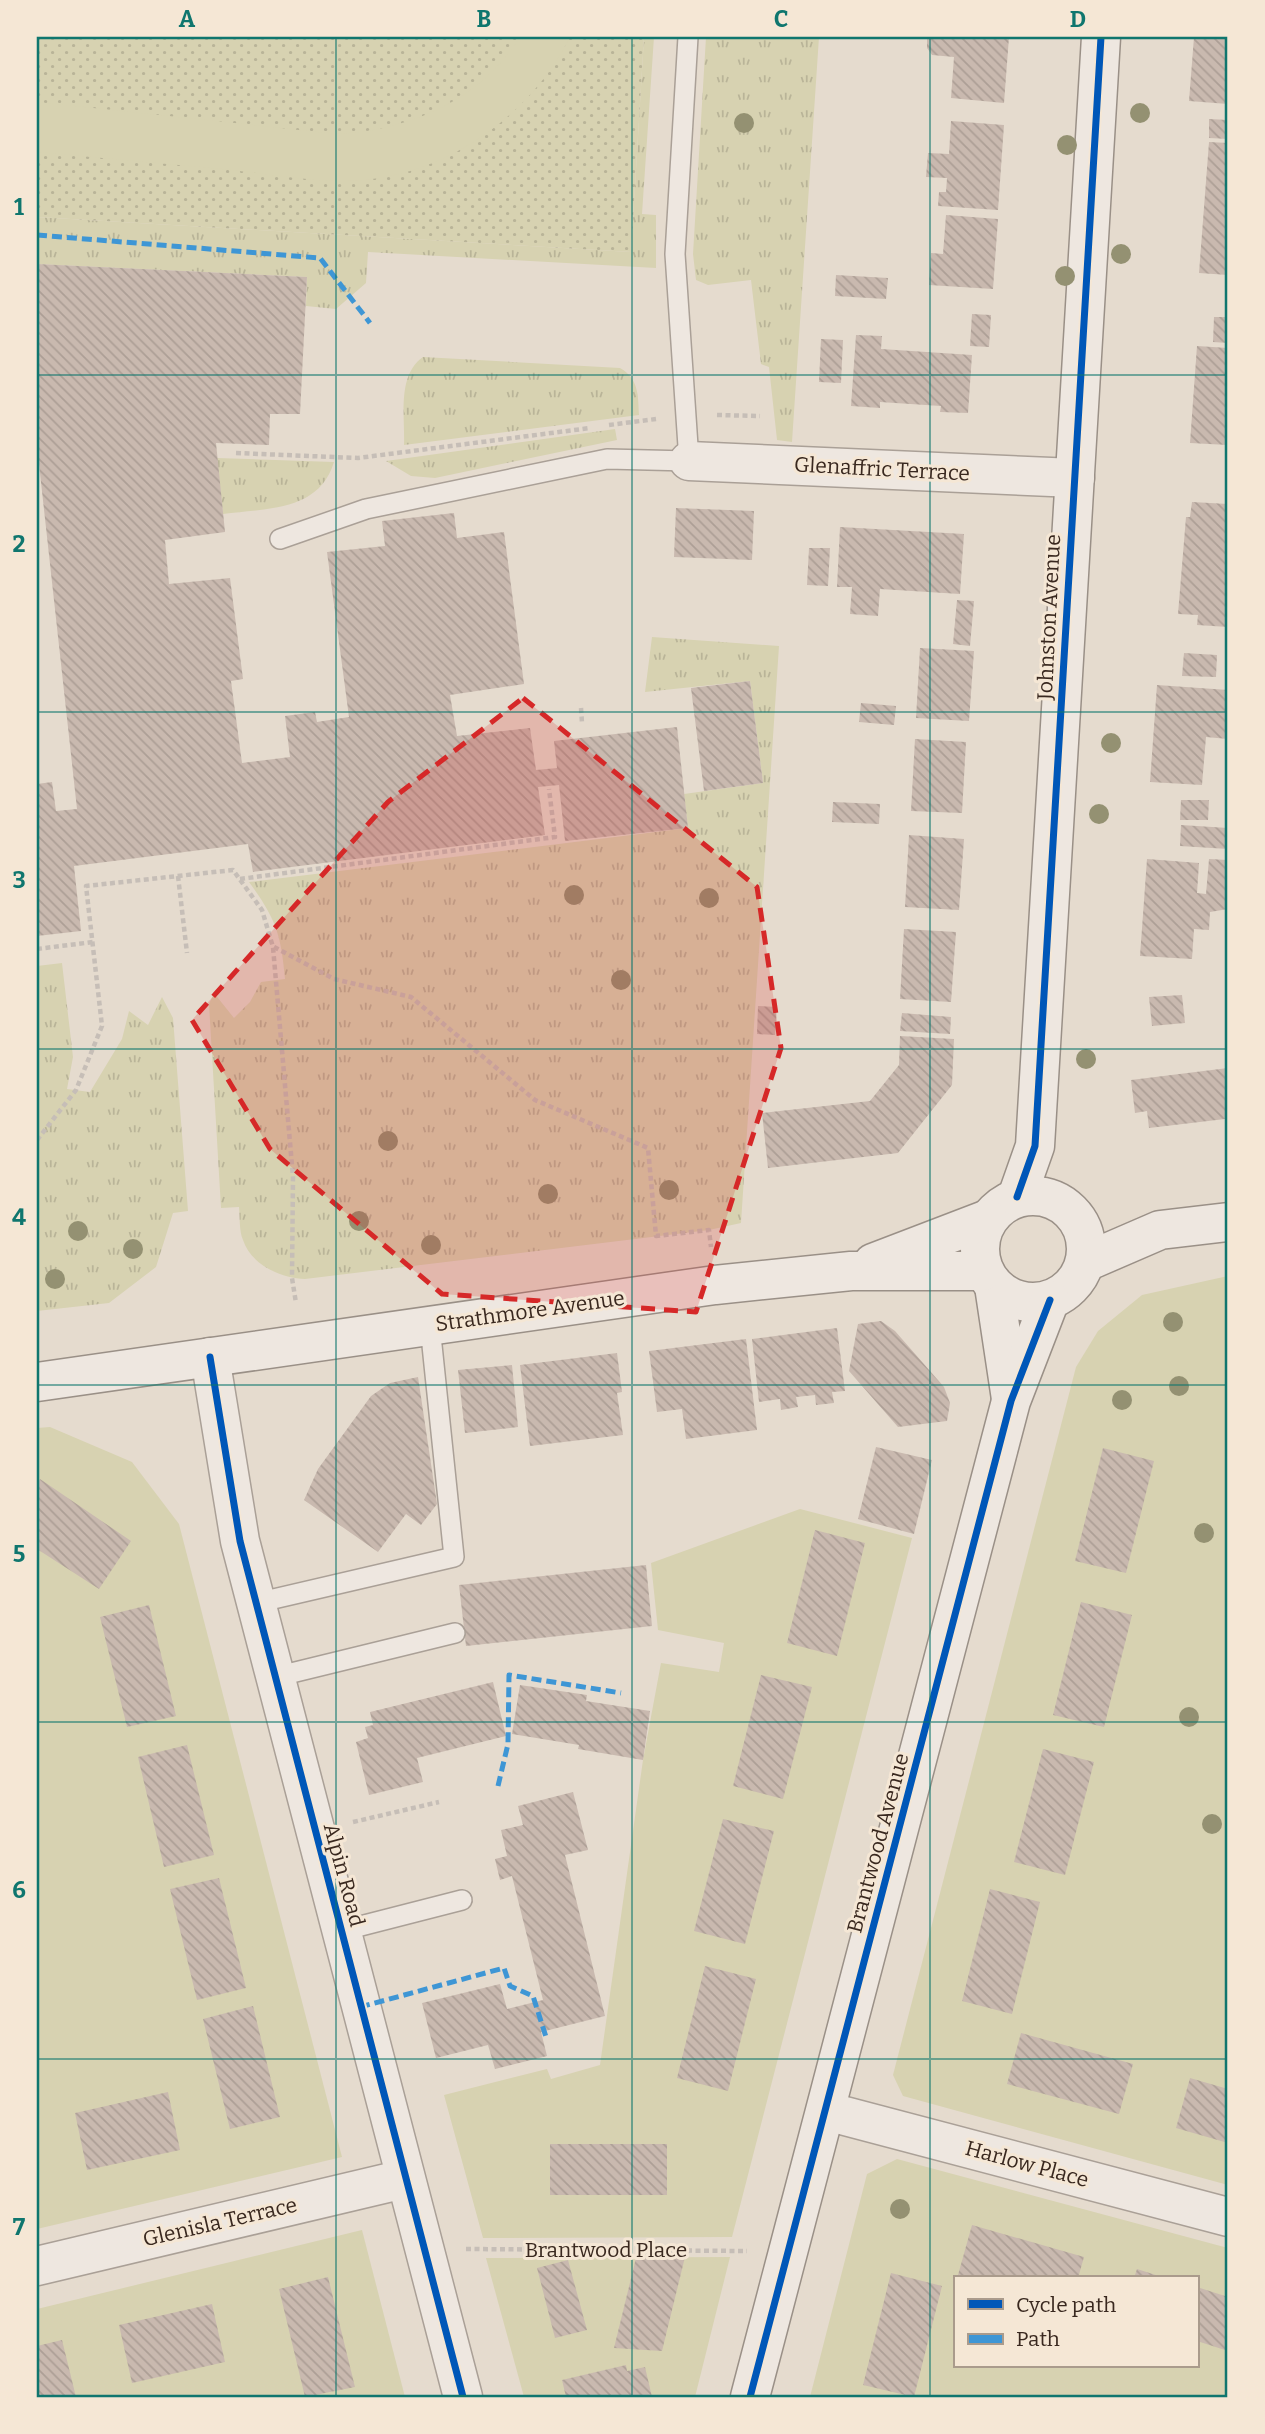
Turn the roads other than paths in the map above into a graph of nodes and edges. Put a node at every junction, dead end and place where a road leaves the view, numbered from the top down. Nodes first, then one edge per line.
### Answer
1 (688, 37) edge
2 (1101, 37) edge
3 (689, 461) junction
4 (1075, 478) junction
5 (280, 539) dead end
6 (1033, 1208) junction
7 (1228, 1222) edge
8 (1160, 1230) junction
9 (1086, 1262) junction
10 (851, 1271) junction
11 (989, 1278) junction
12 (1050, 1300) junction
13 (430, 1326) junction
14 (210, 1357) junction
15 (37, 1382) edge
16 (1012, 1401) junction
17 (256, 1603) junction
18 (455, 1633) dead end
19 (275, 1676) junction
20 (462, 1900) dead end
21 (341, 1931) junction
22 (826, 2110) junction
23 (404, 2179) junction
24 (1228, 2217) edge
25 (37, 2266) edge
26 (463, 2397) edge
27 (750, 2397) edge

1 - 3 lane
2 - 4 street, Johnston Avenue
3 - 4 street, Glenaffric Terrace
3 - 5 lane
4 - 6 street, Johnston Avenue
6 - 8 street
6 - 9 street
6 - 10 street, Strathmore Avenue
6 - 11 street
7 - 8 street
8 - 9 street
9 - 12 street
10 - 11 street, Strathmore Avenue
10 - 13 street, Strathmore Avenue
11 - 12 street, Strathmore Avenue
11 - 16 street, Brantwood Avenue
12 - 16 street, Brantwood Avenue
13 - 14 street, Strathmore Avenue
13 - 17 lane
14 - 15 street, Strathmore Avenue
14 - 17 street, Alpin Road
16 - 22 street, Brantwood Avenue
17 - 19 street, Alpin Road
18 - 19 lane
19 - 21 street, Alpin Road
20 - 21 lane
21 - 23 street, Alpin Road
22 - 24 street, Harlow Place
22 - 27 street, Brantwood Avenue
23 - 25 street, Glenisla Terrace
23 - 26 street, Alpin Road

